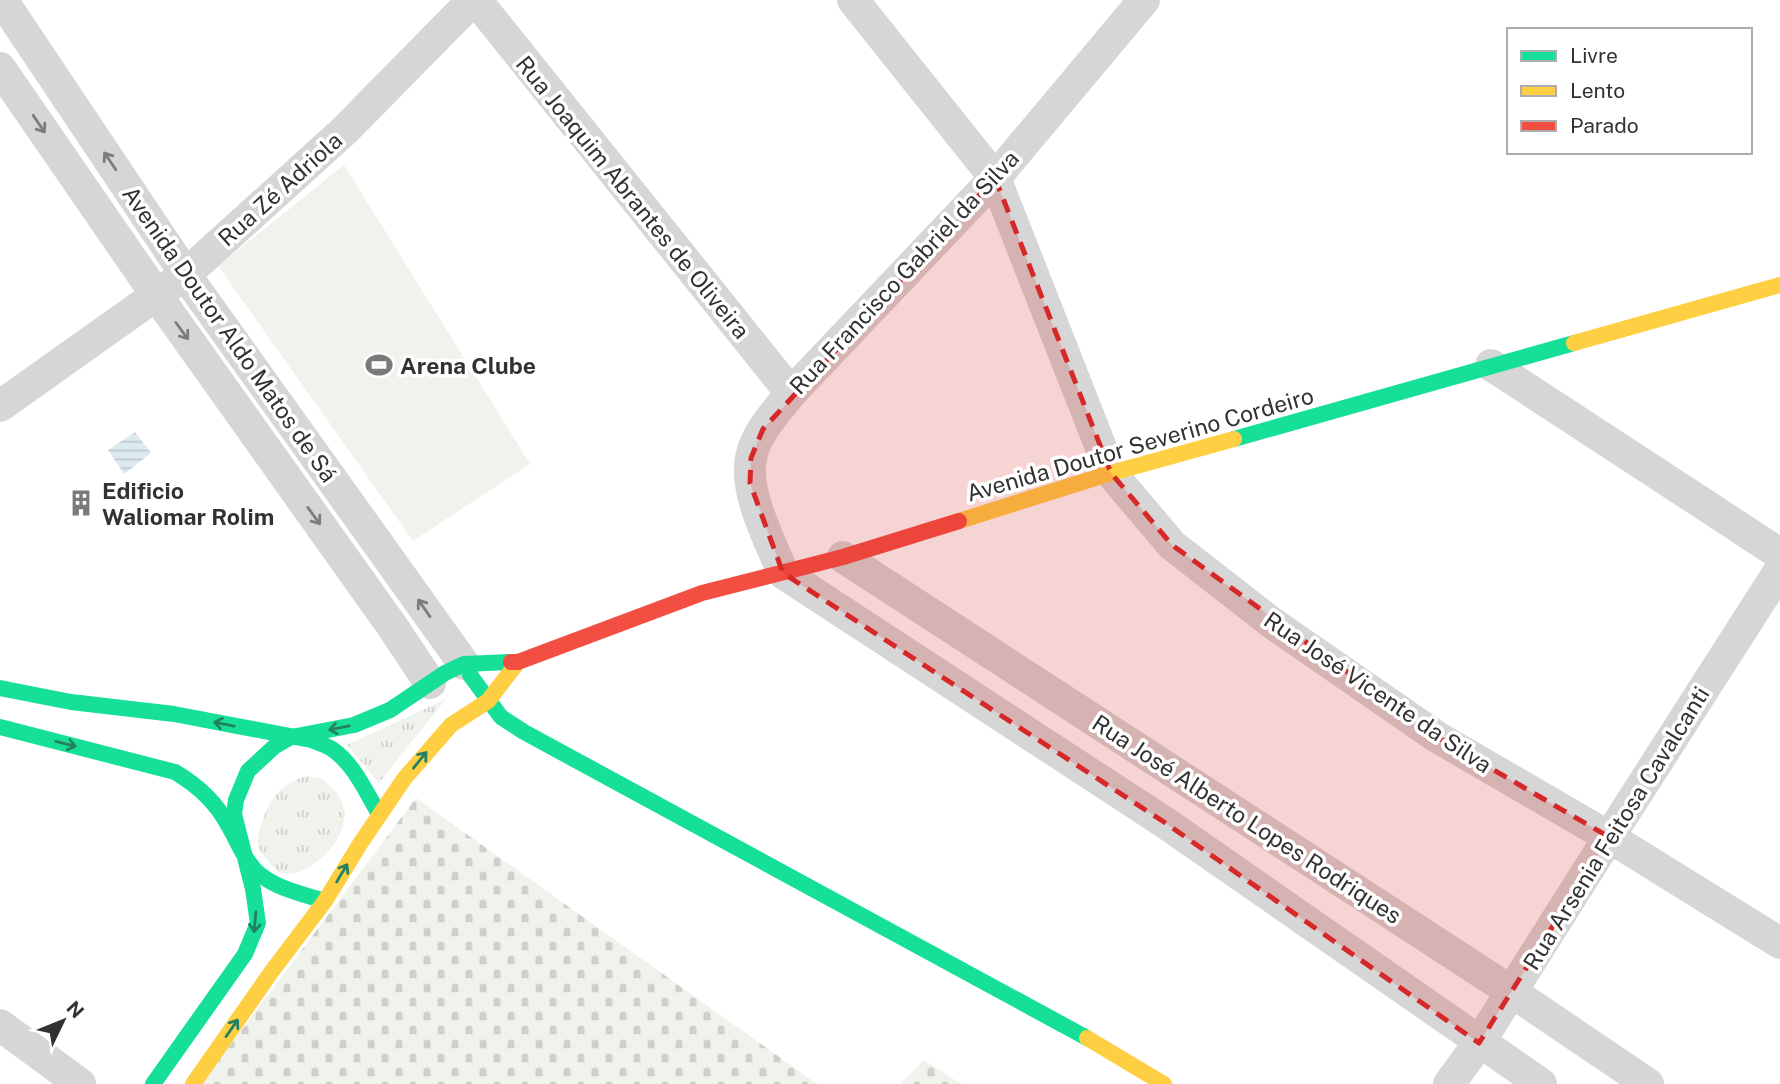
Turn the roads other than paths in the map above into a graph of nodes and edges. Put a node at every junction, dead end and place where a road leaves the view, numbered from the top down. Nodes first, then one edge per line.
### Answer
1 (2, 0) edge
2 (474, 0) edge
3 (853, 0) edge
4 (1144, 0) edge
5 (0, 68) edge
6 (995, 178) junction
7 (186, 274) junction
8 (1780, 285) edge
9 (157, 296) junction
10 (1491, 365) junction
11 (791, 393) junction
12 (0, 406) edge
13 (1111, 473) junction
14 (1780, 554) edge
15 (844, 557) junction
16 (1780, 570) edge
17 (783, 573) junction
18 (519, 662) junction
19 (464, 664) junction
20 (430, 683) junction
21 (0, 688) edge
22 (488, 701) junction
23 (0, 727) edge
24 (291, 737) junction
25 (379, 814) junction
26 (1609, 836) junction
27 (244, 855) junction
28 (325, 901) junction
29 (1780, 943) edge
30 (1512, 992) junction
31 (0, 1025) edge
32 (1479, 1043) junction
33 (80, 1084) edge
34 (153, 1084) edge
35 (192, 1084) edge
36 (1164, 1084) edge
37 (1449, 1084) edge
38 (1541, 1084) edge
39 (1648, 1084) edge

7 -> 1 street, Avenida Doutor Aldo Matos de Sá
2 - 7 street, Rua Zé Adriola
2 - 11 street, Rua Joaquim Abrantes de Oliveira
3 - 6 street, Rua José Vicente da Silva
4 - 6 street, Rua Francisco Gabriel da Silva
5 -> 9 street, Avenida Doutor Aldo Matos de Sá
6 - 11 street, Rua Francisco Gabriel da Silva
6 - 13 street, Rua José Vicente da Silva
7 - 9 street, Rua Zé Adriola
19 -> 7 street, Avenida Doutor Aldo Matos de Sá
8 - 10 main road, Avenida Doutor Severino Cordeiro
9 - 12 street, Rua Zé Adriola
9 -> 20 street, Avenida Doutor Aldo Matos de Sá
10 - 13 main road, Avenida Doutor Severino Cordeiro
10 - 14 street
11 - 17 street, Rua Francisco Gabriel da Silva
13 - 15 main road, Avenida Doutor Severino Cordeiro
13 - 26 street, Rua José Vicente da Silva
15 - 17 main road, Avenida Doutor Severino Cordeiro
15 - 30 street, Rua José Alberto Lopes Rodriques
16 - 26 street, Rua Arsenia Feitosa Cavalcanti
17 - 18 main road, Avenida Doutor Severino Cordeiro
17 - 32 street, Rua José Alberto Lopes Rodriques
18 - 19 main road, Avenida Doutor Severino Cordeiro
18 - 22 main road
19 - 20 main road, Avenida Doutor Severino Cordeiro
19 - 22 main road
20 -> 24 main road, Avenida Doutor Severino Cordeiro
24 -> 21 main road
25 -> 22 main road
22 - 36 main road
23 -> 27 main road
24 - 25 main road
24 - 27 main road
28 -> 25 main road
26 - 29 street, Rua José Vicente da Silva
26 - 30 street, Rua Arsenia Feitosa Cavalcanti
27 - 28 main road
27 -> 34 main road
35 -> 28 main road
30 - 32 street, Rua Arsenia Feitosa Cavalcanti
30 - 39 street, Rua José Alberto Lopes Rodriques
31 - 33 street
32 - 37 street, Rua Arsenia Feitosa Cavalcanti
32 - 38 street, Rua José Alberto Lopes Rodriques

